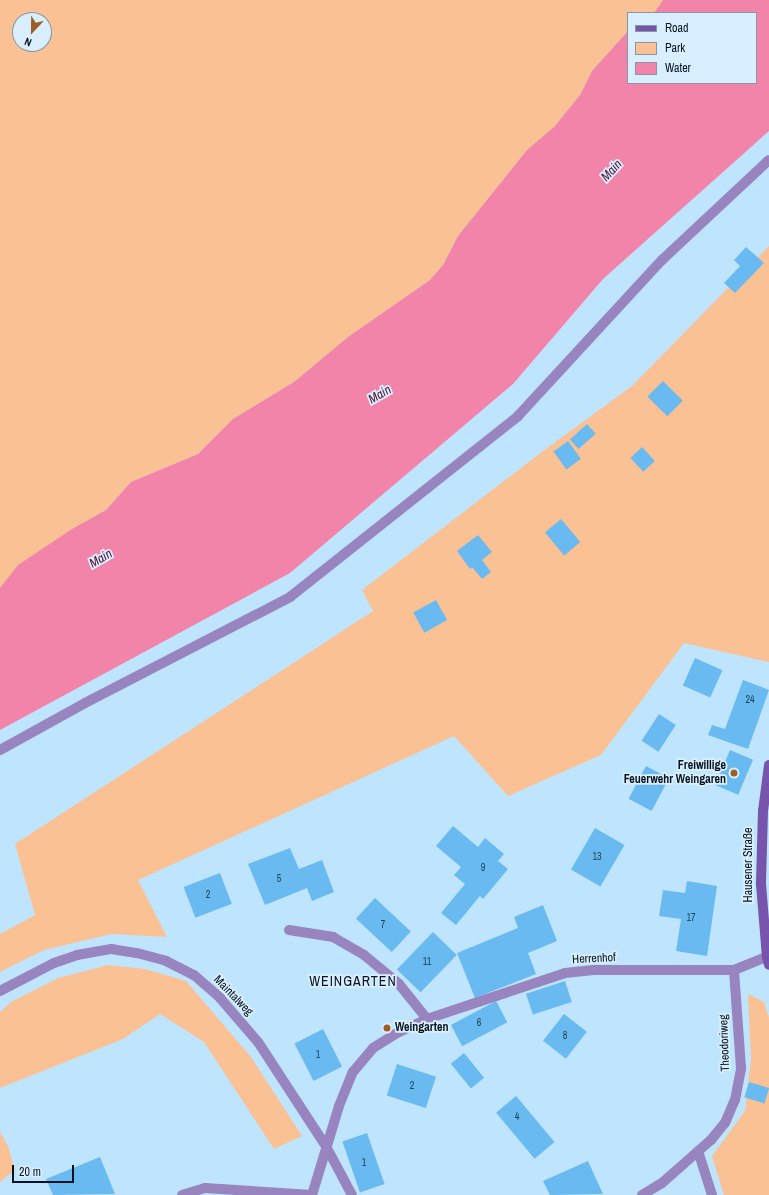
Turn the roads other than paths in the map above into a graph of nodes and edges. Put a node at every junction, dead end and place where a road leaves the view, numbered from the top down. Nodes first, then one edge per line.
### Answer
1 (769, 160) edge
2 (0, 750) edge
3 (769, 765) edge
4 (289, 930) dead end
5 (768, 961) edge
6 (734, 970) junction
7 (0, 991) edge
8 (427, 1019) junction
9 (327, 1148) junction
10 (698, 1151) junction
11 (182, 1195) edge
12 (312, 1195) edge
13 (352, 1195) edge
14 (642, 1195) edge
15 (712, 1195) edge

1 - 2 street
3 - 5 street, Hausener Straße
4 - 8 street
5 - 6 street, Herrenhof
6 - 8 street, Herrenhof
6 - 10 street, Theodoriweg
7 - 9 street, Maintalweg
8 - 9 street, Herrenhof
9 - 12 street, Herrenhof
9 - 13 street, Maintalweg
10 - 14 street, Theodoriweg
10 - 15 street
11 - 12 street

